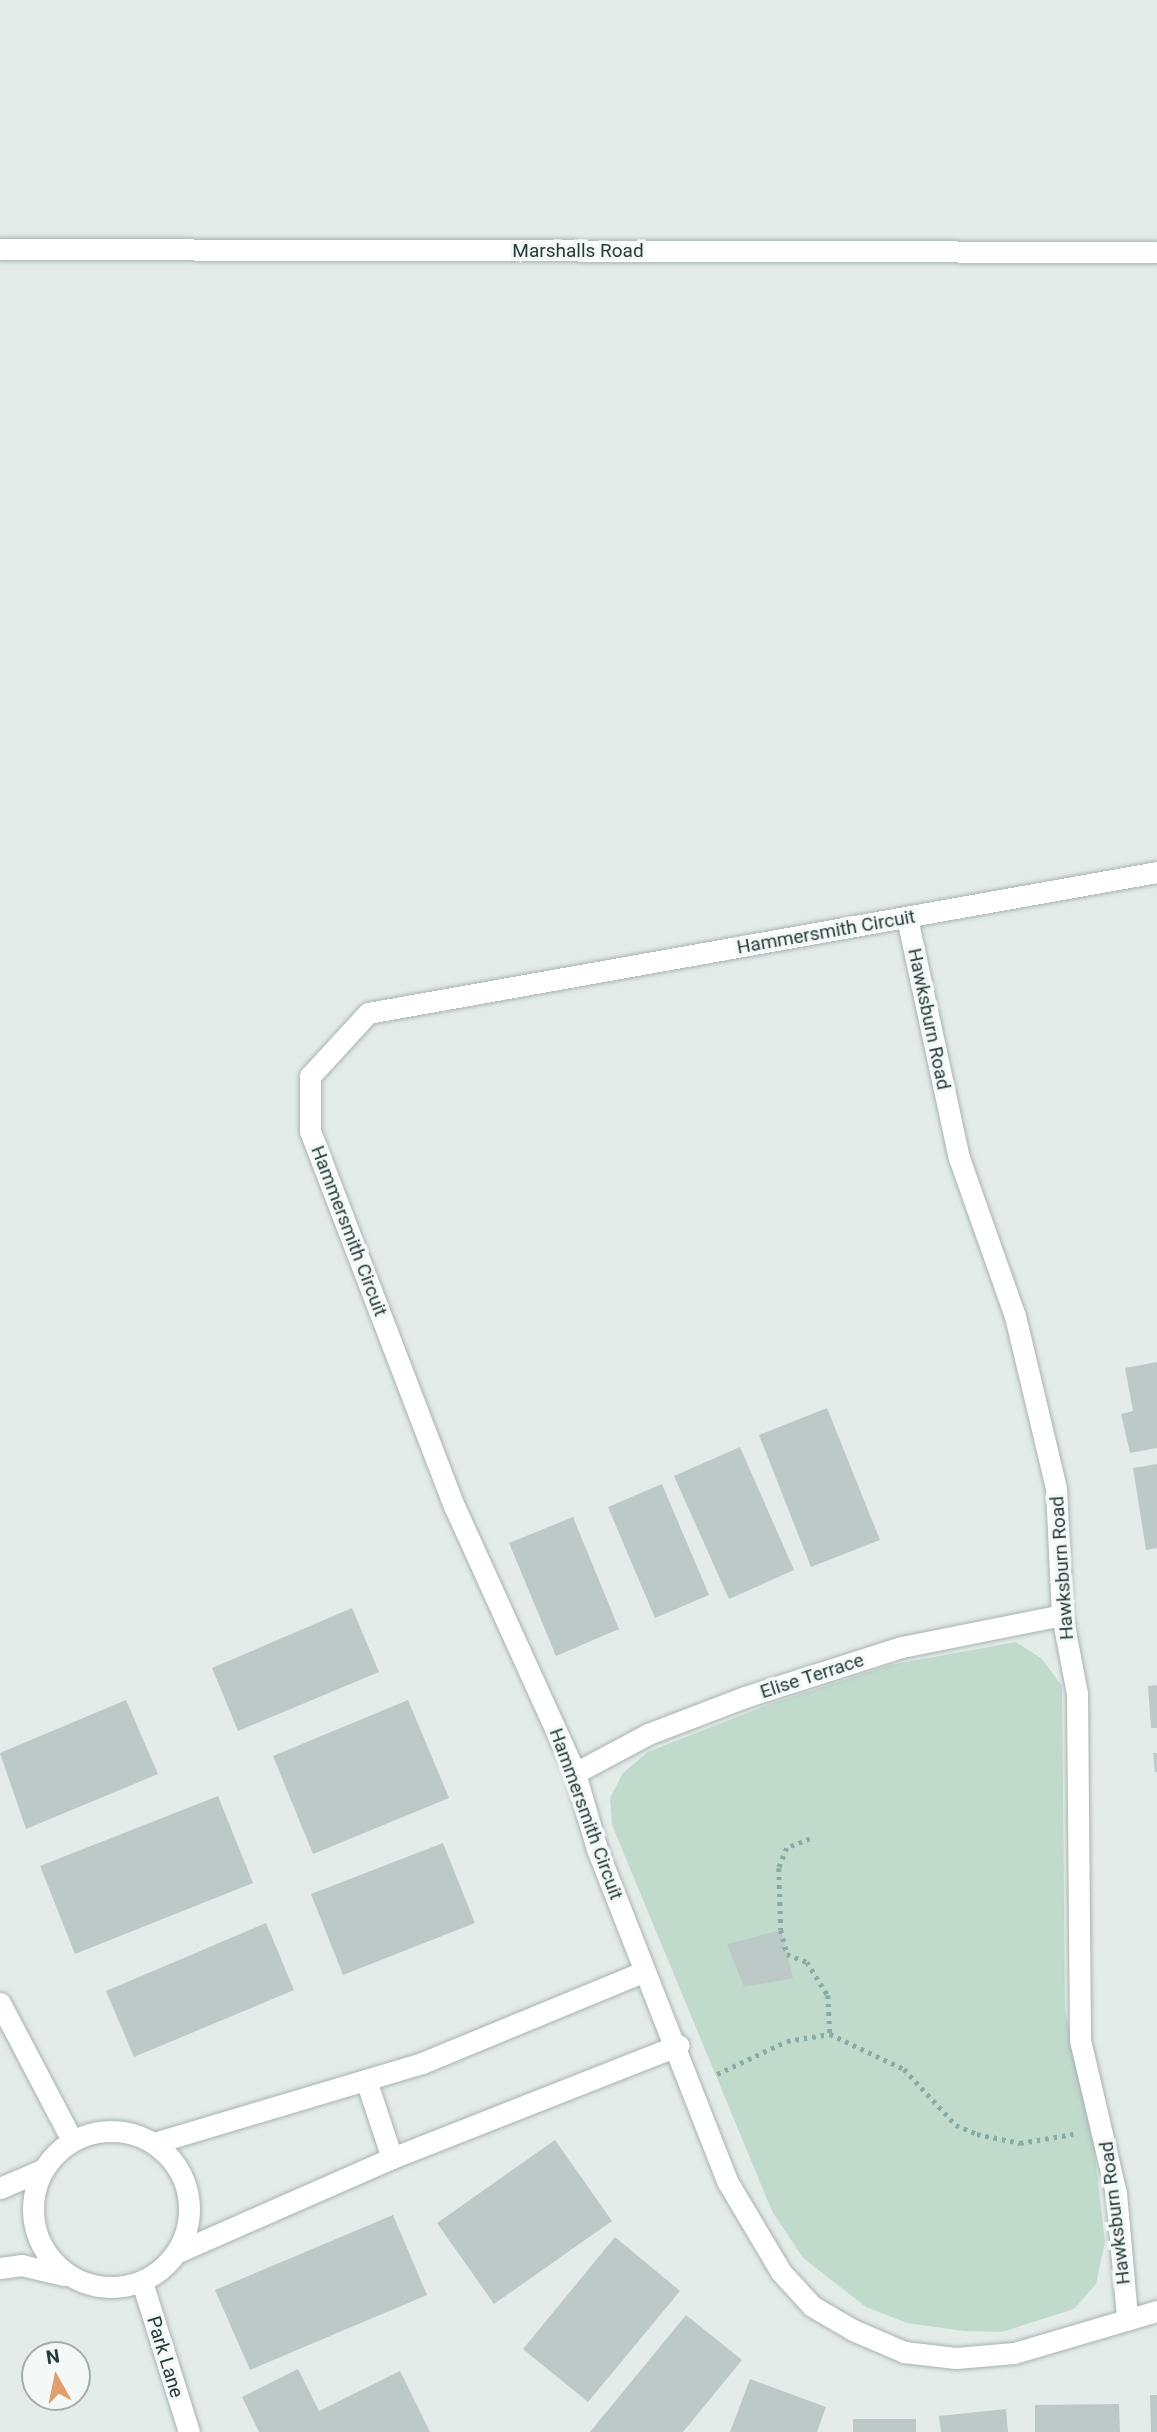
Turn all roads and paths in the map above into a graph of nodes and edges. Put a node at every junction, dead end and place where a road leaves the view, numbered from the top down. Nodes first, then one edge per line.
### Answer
1 (0, 249) edge
2 (1157, 252) edge
3 (1157, 872) edge
4 (907, 918) junction
5 (1062, 1615) junction
6 (575, 1773) junction
7 (810, 1839) dead end
8 (645, 1971) junction
9 (0, 2003) edge
10 (830, 2034) junction
11 (679, 2045) junction
12 (366, 2080) junction
13 (694, 2085) junction
14 (1105, 2129) junction
15 (72, 2140) junction
16 (154, 2143) junction
17 (392, 2158) junction
18 (42, 2170) junction
19 (0, 2188) edge
20 (178, 2252) junction
21 (0, 2268) edge
22 (70, 2277) junction
23 (142, 2282) junction
24 (1157, 2311) edge
25 (1127, 2316) junction
26 (189, 2432) edge

1 - 2 street, Marshalls Road
3 - 4 street, Hammersmith Circuit
4 - 5 street, Hawksburn Road
4 - 6 street, Hammersmith Circuit
5 - 6 street, Elise Terrace
5 - 14 street, Hawksburn Road
6 - 8 street, Hammersmith Circuit
7 - 10 path
8 - 11 street, Hammersmith Circuit
8 - 12 street
9 - 15 street
10 - 13 path
10 - 14 path
11 - 13 street, Hammersmith Circuit
11 - 17 street
12 - 16 street
12 - 17 street
13 - 25 street, Hammersmith Circuit
14 - 25 street, Hawksburn Road
15 - 16 street
15 - 18 street
16 - 20 street
17 - 20 street
18 - 19 street
18 - 22 street
20 - 23 street
21 - 22 street
22 - 23 street
23 - 26 street, Park Lane
24 - 25 street, Hammersmith Circuit

